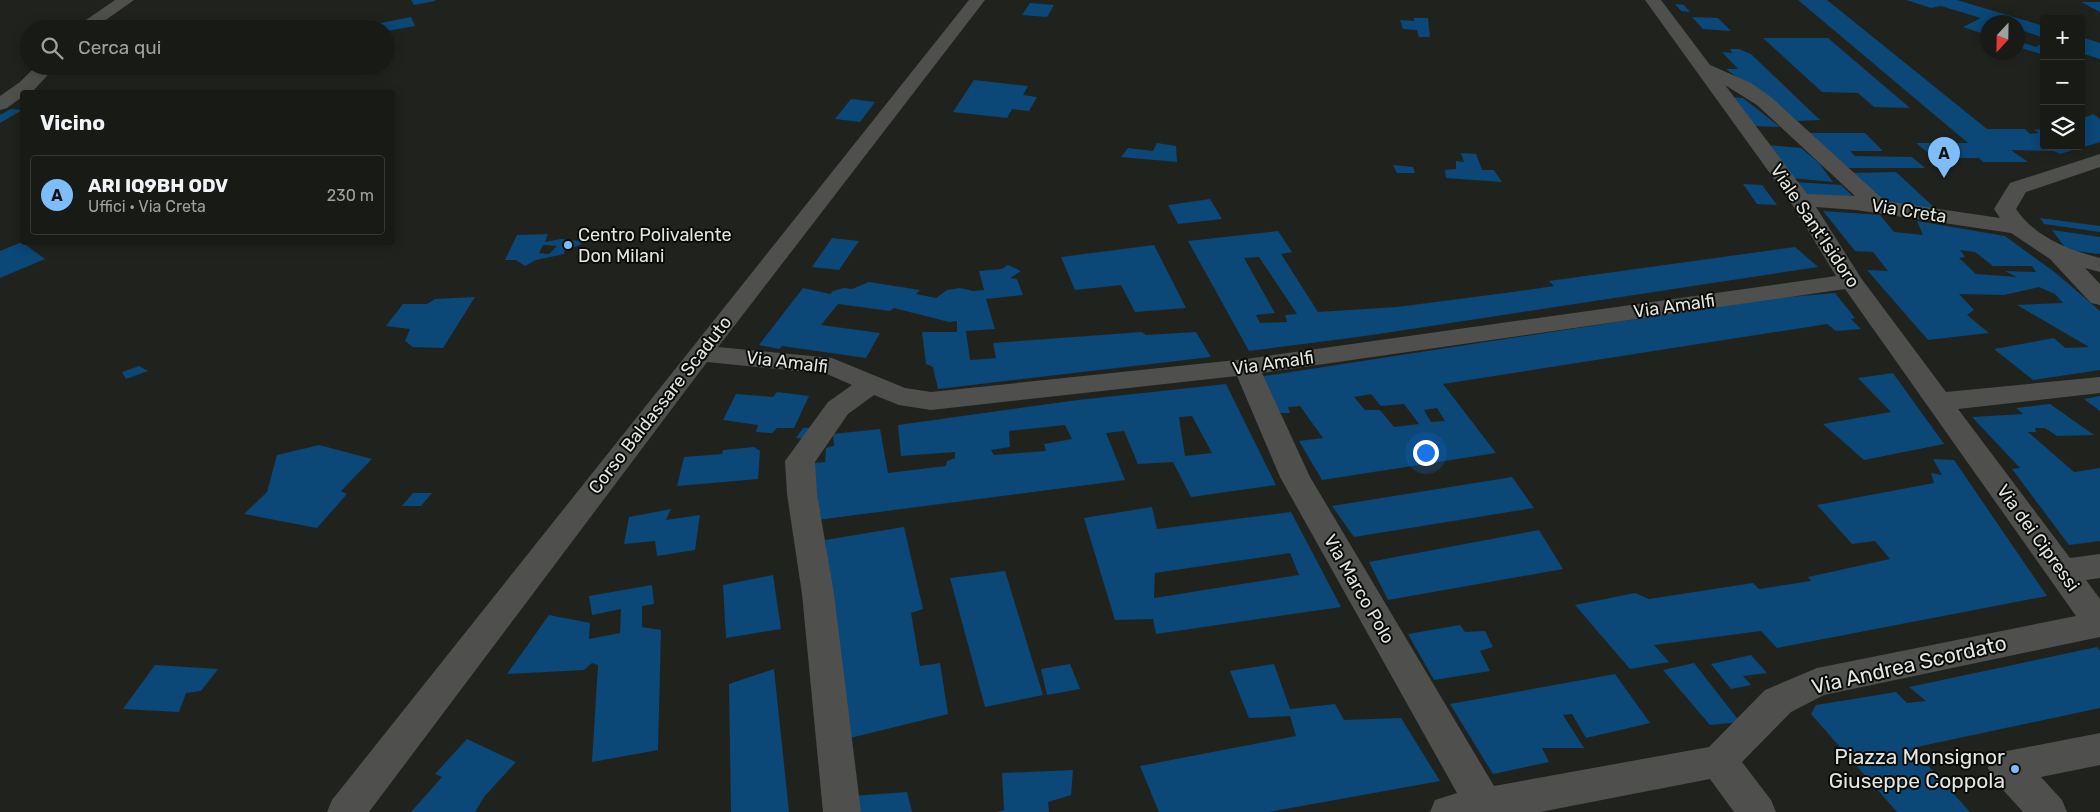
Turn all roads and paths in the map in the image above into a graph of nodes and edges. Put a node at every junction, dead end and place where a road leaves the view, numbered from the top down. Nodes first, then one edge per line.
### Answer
1 (126, 0) edge
2 (977, 0) edge
3 (1654, 0) edge
4 (96, 20) edge
5 (1704, 68) junction
6 (38, 75) edge
7 (21, 90) edge
8 (20, 91) edge
9 (0, 104) edge
10 (2100, 160) edge
11 (1800, 200) junction
12 (1879, 207) junction
13 (2017, 227) junction
14 (2058, 254) junction
15 (2100, 265) edge
16 (1851, 281) junction
17 (2100, 298) edge
18 (700, 353) junction
19 (1246, 367) junction
20 (872, 383) junction
21 (2100, 385) edge
22 (1939, 402) junction
23 (1976, 452) joint
24 (2100, 566) edge
25 (2062, 570) junction
26 (2100, 624) edge
27 (2100, 749) edge
28 (1719, 761) junction
29 (1474, 810) edge
30 (346, 812) edge
31 (842, 812) edge
32 (1757, 812) edge
33 (2048, 812) edge

1 - 4 street
2 - 18 street, Corso Baldassare Scaduto
3 - 5 street, Viale Sant'Isidoro
5 - 11 street, Viale Sant'Isidoro
5 - 12 street
6 - 7 street
8 - 9 street
10 - 13 street
11 - 12 street, Via Creta
11 - 16 street, Viale Sant'Isidoro
12 - 13 street, Via Creta
13 - 14 street
14 - 15 street
14 - 17 street
16 - 19 street, Via Amalfi
16 - 22 street, Viale Sant'Isidoro
18 - 20 street, Via Amalfi
18 - 30 street, Corso Baldassare Scaduto
19 - 20 street, Via Amalfi
19 - 29 street, Via Marco Polo
20 - 31 street
21 - 22 street
22 - 23 street, Viale Sant'Isidoro
23 - 25 street, Via dei Cipressi
24 - 25 street
25 - 26 street, Via dei Cipressi
26 - 28 street, Via Andrea Scordato
27 - 33 street
28 - 29 street
28 - 32 street

